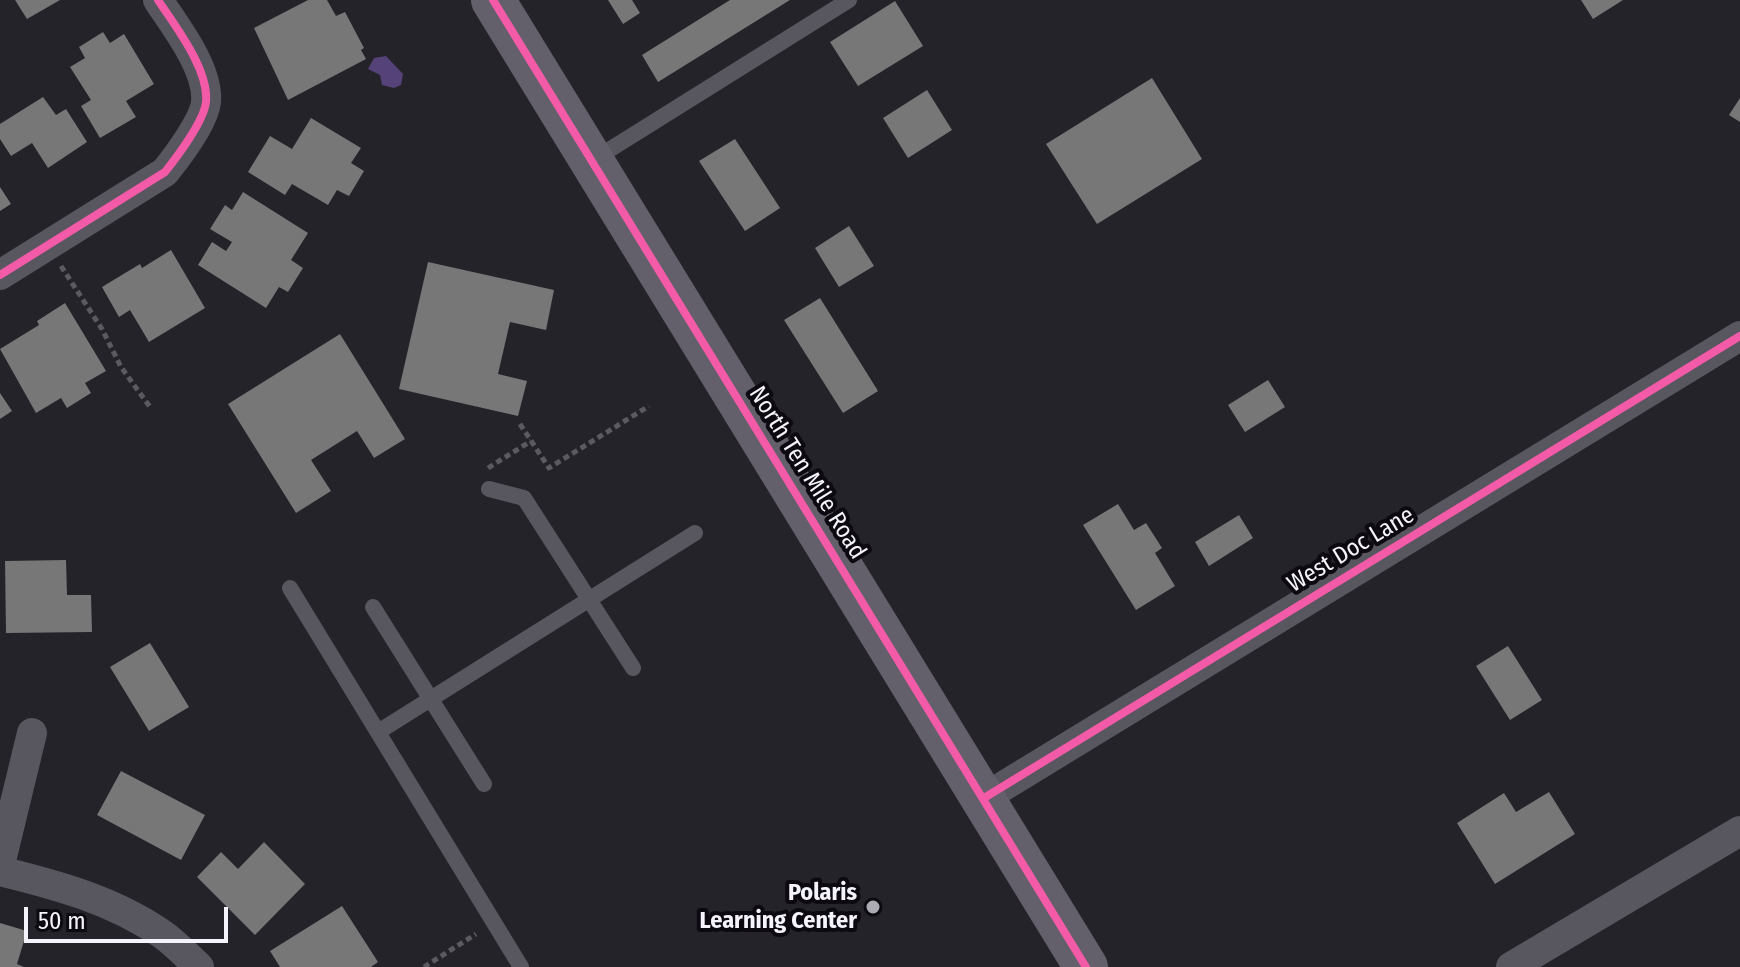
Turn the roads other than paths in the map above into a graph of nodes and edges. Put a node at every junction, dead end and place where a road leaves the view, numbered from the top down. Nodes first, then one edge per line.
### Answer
1 (158, 0) edge
2 (493, 0) edge
3 (849, 0) edge
4 (592, 161) junction
5 (0, 275) edge
6 (1740, 336) edge
7 (489, 489) dead end
8 (695, 533) dead end
9 (290, 588) dead end
10 (589, 600) junction
11 (373, 607) dead end
12 (633, 668) dead end
13 (431, 699) junction
14 (378, 732) junction
15 (32, 733) dead end
16 (484, 784) dead end
17 (984, 798) junction
18 (1740, 831) edge
19 (0, 868) edge
20 (199, 967) edge
21 (521, 967) edge
22 (1086, 967) edge
23 (1511, 967) edge

1 - 5 street
2 - 4 main road, North Ten Mile Road
3 - 4 lane
4 - 17 main road, North Ten Mile Road
6 - 17 street, West Doc Lane
7 - 10 lane
8 - 10 lane
9 - 14 lane
10 - 12 lane
10 - 13 lane
11 - 13 lane
13 - 14 lane
13 - 16 lane
14 - 21 lane
15 - 19 street
17 - 22 main road, North Ten Mile Road
18 - 23 street
19 - 20 street

